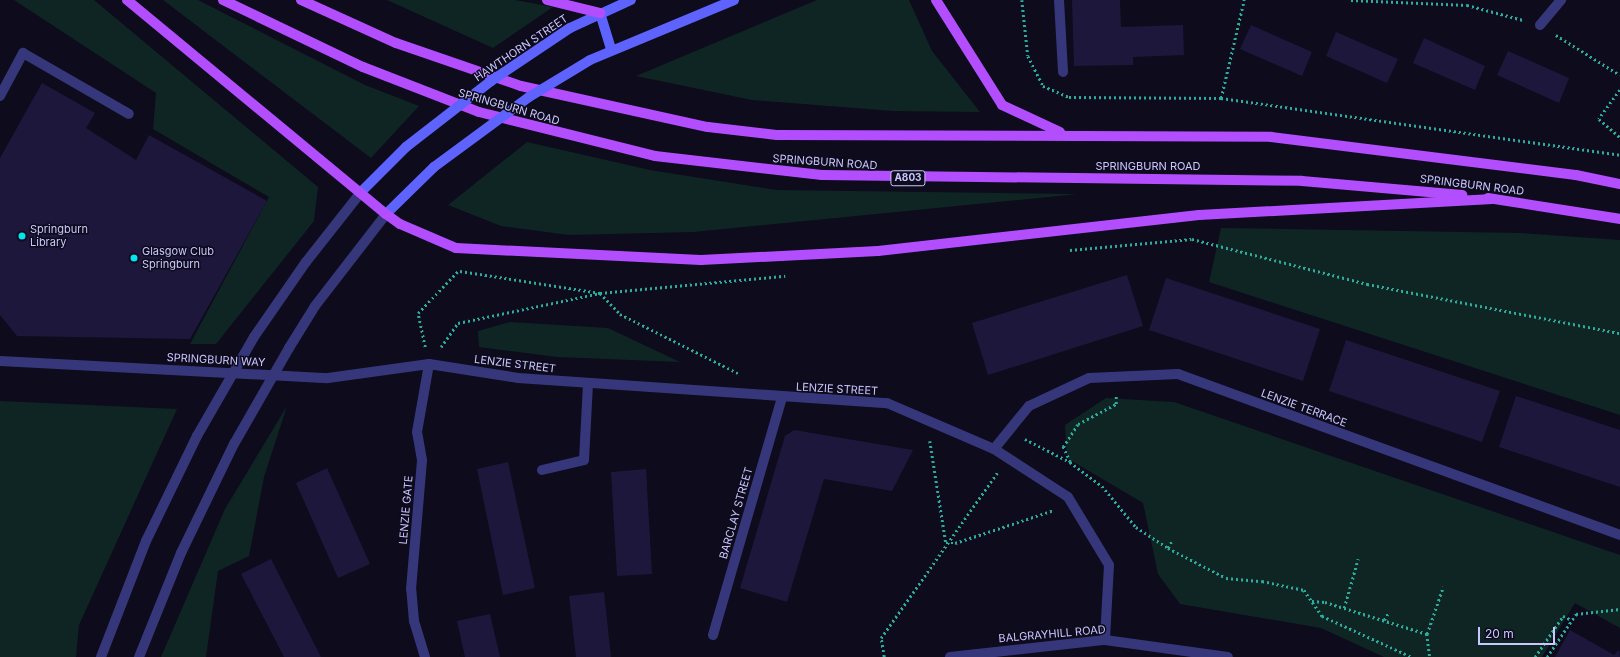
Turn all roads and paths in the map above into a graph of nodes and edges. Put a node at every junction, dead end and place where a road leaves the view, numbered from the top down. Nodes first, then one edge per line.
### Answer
1 (127, 0) edge
2 (224, 0) edge
3 (301, 0) edge
4 (547, 0) edge
5 (631, 0) edge
6 (734, 0) edge
7 (1022, 0) edge
8 (1059, 0) edge
9 (1244, 0) edge
10 (1351, 0) edge
11 (1561, 0) edge
12 (938, 1) edge
13 (600, 13) junction
14 (1540, 25) junction
15 (611, 50) junction
16 (1063, 72) dead end
17 (1620, 75) edge
18 (1620, 90) edge
19 (0, 96) edge
20 (1221, 98) junction
21 (129, 114) dead end
22 (1063, 133) junction
23 (1620, 137) edge
24 (1620, 154) edge
25 (1620, 184) edge
26 (361, 192) junction
27 (1493, 199) junction
28 (386, 214) junction
29 (1620, 219) edge
30 (456, 248) junction
31 (1066, 250) dead end
32 (460, 271) junction
33 (789, 276) dead end
34 (600, 293) junction
35 (1620, 333) edge
36 (693, 347) dead end
37 (0, 361) edge
38 (429, 364) junction
39 (1115, 377) junction
40 (588, 384) junction
41 (782, 398) junction
42 (925, 420) junction
43 (1008, 432) junction
44 (994, 449) junction
45 (1008, 458) junction
46 (1070, 462) junction
47 (542, 470) dead end
48 (1071, 502) junction
49 (1620, 535) edge
50 (1172, 540) dead end
51 (946, 543) junction
52 (1168, 548) junction
53 (1358, 559) dead end
54 (1443, 587) dead end
55 (1311, 601) junction
56 (1344, 608) junction
57 (1620, 609) edge
58 (1388, 613) dead end
59 (1384, 620) junction
60 (1572, 620) junction
61 (1427, 634) junction
62 (713, 635) dead end
63 (1105, 640) junction
64 (101, 657) edge
65 (139, 657) edge
66 (425, 657) edge
67 (884, 657) edge
68 (950, 657) edge
69 (1228, 657) edge
70 (1412, 657) edge
71 (1430, 657) edge
72 (1535, 657) edge
73 (1547, 657) edge

1 - 26 main road
2 - 27 main road, SPRINGBURN ROAD / A803
3 - 22 main road
4 - 13 main road
5 - 13 main road, HAWTHORN STREET
6 - 15 main road
7 - 20 path
8 - 16 street
9 - 20 path
10 - 14 path
11 - 14 street
12 - 22 main road
13 - 15 main road
13 - 26 main road, HAWTHORN STREET, bridge
14 - 17 path
15 - 28 main road, bridge
18 - 23 path
19 - 21 street
20 - 24 path
22 - 25 main road
26 - 28 main road
26 - 64 street, bridge
27 - 29 main road, SPRINGBURN ROAD / A803
27 - 30 main road
28 - 30 main road
28 - 65 street, bridge
30 - 32 path
31 - 35 path
32 - 34 path
32 - 38 path
33 - 34 path
34 - 36 path
34 - 38 path
37 - 38 street, SPRINGBURN WAY
38 - 40 street, LENZIE STREET
38 - 66 street, LENZIE GATE
39 - 43 street, LENZIE TERRACE
39 - 46 path
39 - 49 street, LENZIE TERRACE
40 - 41 street, LENZIE STREET
40 - 47 street
41 - 42 street, LENZIE STREET
41 - 62 street, BARCLAY STREET
42 - 44 street, LENZIE STREET
42 - 51 path
43 - 44 street, LENZIE TERRACE
43 - 46 path
44 - 45 street, LENZIE STREET
45 - 48 street, LENZIE STREET
45 - 51 path
46 - 52 path
48 - 51 path
48 - 63 street, LENZIE STREET
50 - 52 path
51 - 67 path
52 - 55 path
53 - 56 path
54 - 61 path
55 - 56 path
55 - 70 path
56 - 59 path
57 - 60 path
58 - 59 path
59 - 61 path
60 - 72 path
60 - 73 path
61 - 71 path
63 - 68 street, BALGRAYHILL ROAD
63 - 69 street, BALGRAYHILL ROAD

